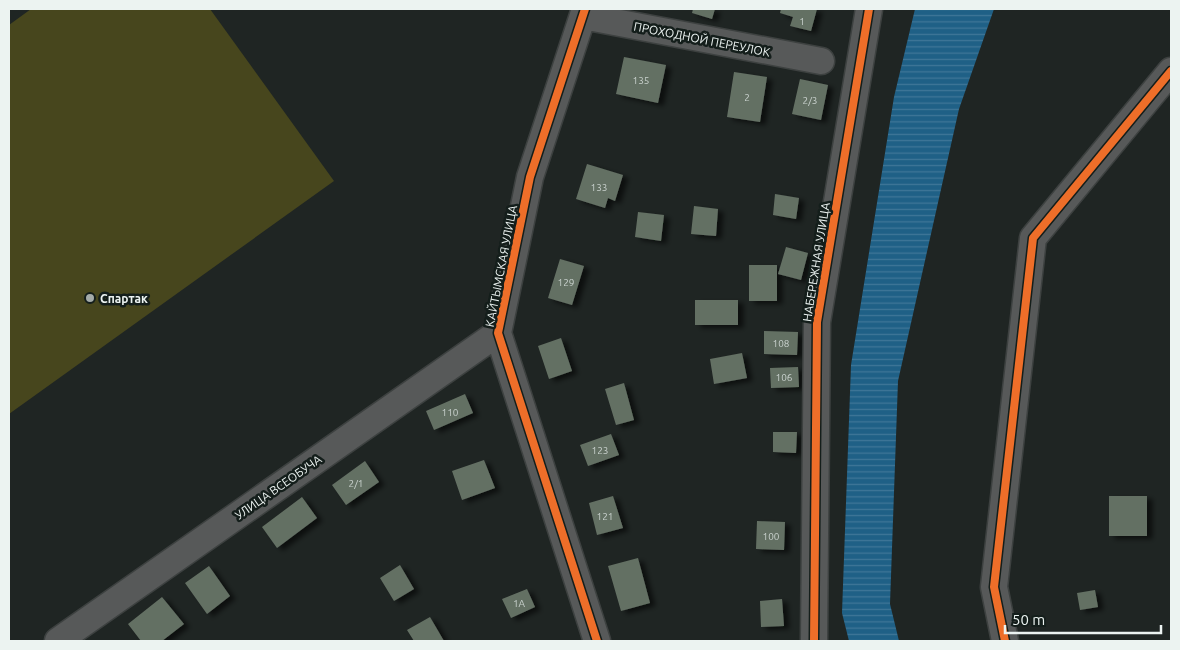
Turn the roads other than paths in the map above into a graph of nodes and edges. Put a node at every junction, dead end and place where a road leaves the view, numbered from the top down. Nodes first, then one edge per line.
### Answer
1 (869, 9) edge
2 (584, 12) edge
3 (821, 61) dead end
4 (1171, 71) edge
5 (498, 333) junction
6 (58, 641) edge
7 (597, 641) edge
8 (814, 641) edge
9 (1006, 641) edge

1 - 8 street, НАБЕРЕЖНАЯ УЛИЦА
2 - 3 street, ПРОХОДНОЙ ПЕРЕУЛОК
2 - 5 street, КАЙТЫМСКАЯ УЛИЦА
4 - 9 street
5 - 6 street, УЛИЦА ВСЕОБУЧА
5 - 7 street, КАЙТЫМСКАЯ УЛИЦА

